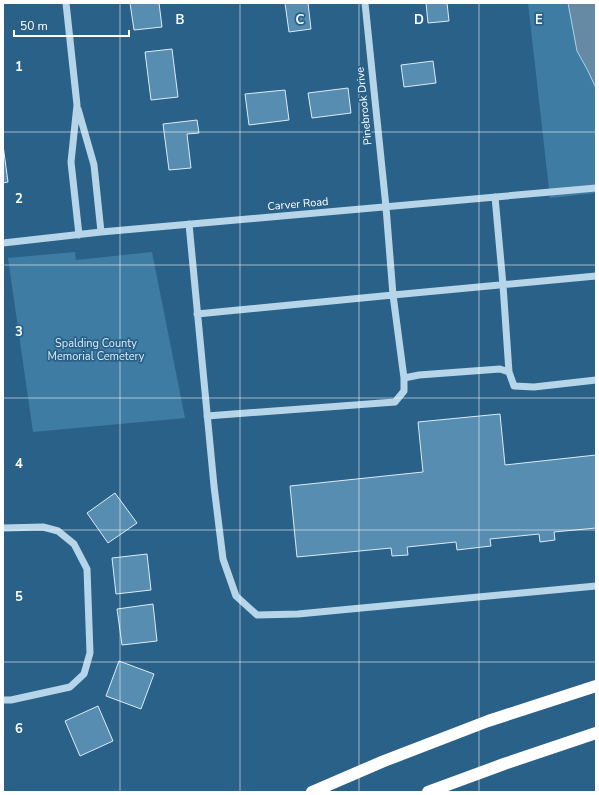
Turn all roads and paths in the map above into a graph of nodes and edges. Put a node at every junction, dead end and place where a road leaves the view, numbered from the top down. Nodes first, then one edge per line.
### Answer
1 (66, 3) edge
2 (365, 3) edge
3 (77, 105) junction
4 (596, 188) edge
5 (495, 197) junction
6 (386, 207) junction
7 (189, 224) junction
8 (101, 232) junction
9 (79, 235) junction
10 (3, 243) edge
11 (596, 276) edge
12 (504, 285) junction
13 (393, 295) junction
14 (197, 314) junction
15 (510, 372) junction
16 (404, 378) junction
17 (596, 380) edge
18 (207, 416) junction
19 (3, 528) edge
20 (596, 586) edge
21 (596, 686) edge
22 (3, 700) edge
23 (596, 733) edge
24 (312, 792) edge
25 (428, 792) edge

1 - 3 street
2 - 6 street, Pinebrook Drive
3 - 8 street
3 - 9 street
4 - 5 street, Carver Road
5 - 6 street, Carver Road
5 - 12 street
6 - 7 street, Carver Road
6 - 13 street, Pinebrook Drive
7 - 8 street, Carver Road
7 - 14 street
8 - 9 street, Carver Road
9 - 10 street, Carver Road
11 - 12 street
12 - 13 street
12 - 15 street
13 - 14 street
13 - 16 street, Pinebrook Drive
14 - 18 street
15 - 16 street
15 - 17 street
16 - 18 street
18 - 20 street
19 - 22 street
21 - 24 highway
23 - 25 highway

